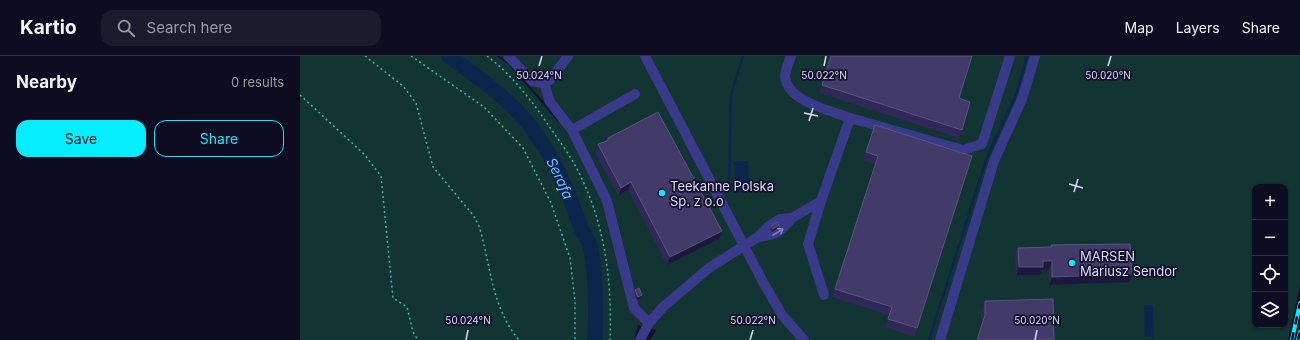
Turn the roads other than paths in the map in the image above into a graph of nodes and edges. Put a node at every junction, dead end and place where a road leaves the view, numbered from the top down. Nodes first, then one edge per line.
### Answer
1 (568, 56) edge
2 (644, 56) edge
3 (791, 56) edge
4 (1010, 56) edge
5 (1035, 56) edge
6 (513, 57) edge
7 (544, 83) junction
8 (635, 94) dead end
9 (850, 118) junction
10 (572, 130) junction
11 (821, 201) junction
12 (744, 245) junction
13 (824, 295) dead end
14 (649, 323) junction
15 (640, 340) edge
16 (804, 340) edge
17 (940, 340) edge

1 - 7 street
2 - 12 street
3 - 9 street
4 - 9 street
5 - 17 street
6 - 7 street
7 - 10 street
8 - 10 street
9 - 11 street
10 - 14 street
11 - 12 street
11 - 13 street
12 - 14 street
12 - 16 street
14 - 15 street

